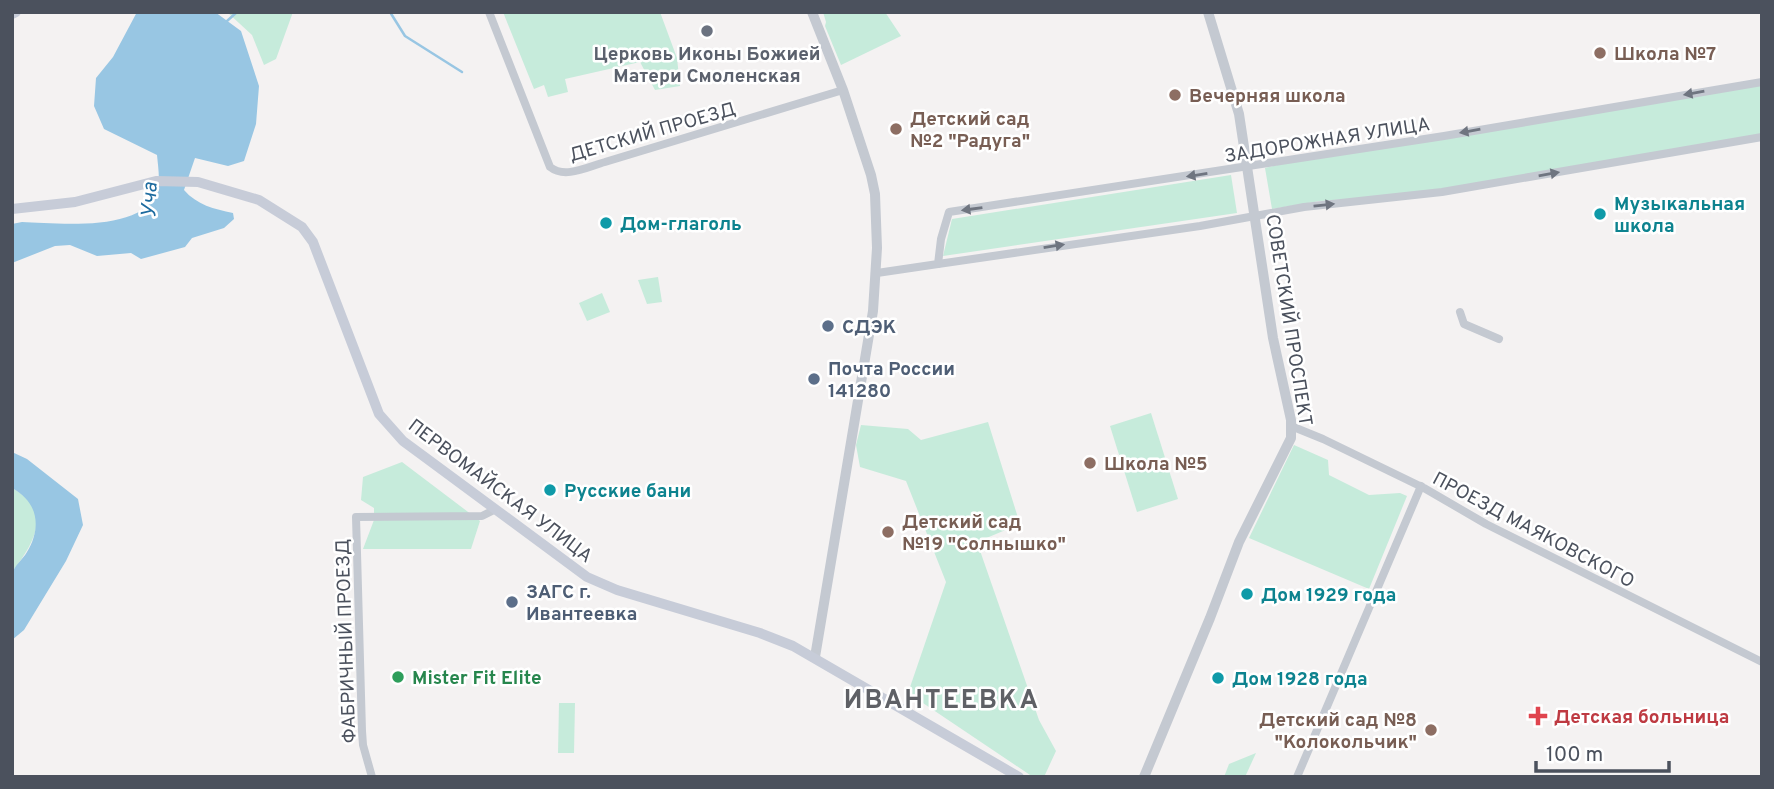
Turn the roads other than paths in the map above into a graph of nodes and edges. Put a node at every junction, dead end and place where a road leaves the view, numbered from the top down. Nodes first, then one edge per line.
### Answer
1 (489, 12) edge
2 (812, 12) edge
3 (1208, 12) edge
4 (1762, 82) edge
5 (843, 90) junction
6 (1762, 137) edge
7 (1248, 167) junction
8 (12, 209) edge
9 (1256, 217) junction
10 (938, 264) junction
11 (877, 274) junction
12 (1460, 312) dead end
13 (1499, 339) dead end
14 (1291, 426) junction
15 (1420, 486) junction
16 (494, 510) junction
17 (815, 657) junction
18 (1762, 662) edge
19 (372, 777) edge
20 (1019, 777) edge
21 (1144, 777) edge
22 (1297, 777) edge

1 - 5 street, ДЕТСКИЙ ПРОЕЗД
2 - 5 street
3 - 7 street, СОВЕТСКИЙ ПРОСПЕКТ
4 -> 7 street, ЗАДОРОЖНАЯ УЛИЦА
5 - 11 street
9 -> 6 street
7 - 9 street, СОВЕТСКИЙ ПРОСПЕКТ
7 -> 10 street, ЗАДОРОЖНАЯ УЛИЦА
8 - 16 main road, ПЕРВОМАЙСКАЯ УЛИЦА
10 -> 9 street
9 - 14 street, СОВЕТСКИЙ ПРОСПЕКТ
10 - 11 street
11 - 17 street
12 - 13 street
14 - 15 street, ПРОЕЗД МАЯКОВСКОГО
14 - 21 street, СОВЕТСКИЙ ПРОСПЕКТ
15 - 18 street, ПРОЕЗД МАЯКОВСКОГО
15 - 22 street
16 - 17 main road, ПЕРВОМАЙСКАЯ УЛИЦА
16 - 19 street, ФАБРИЧНЫЙ ПРОЕЗД
17 - 20 main road, ПЕРВОМАЙСКАЯ УЛИЦА

